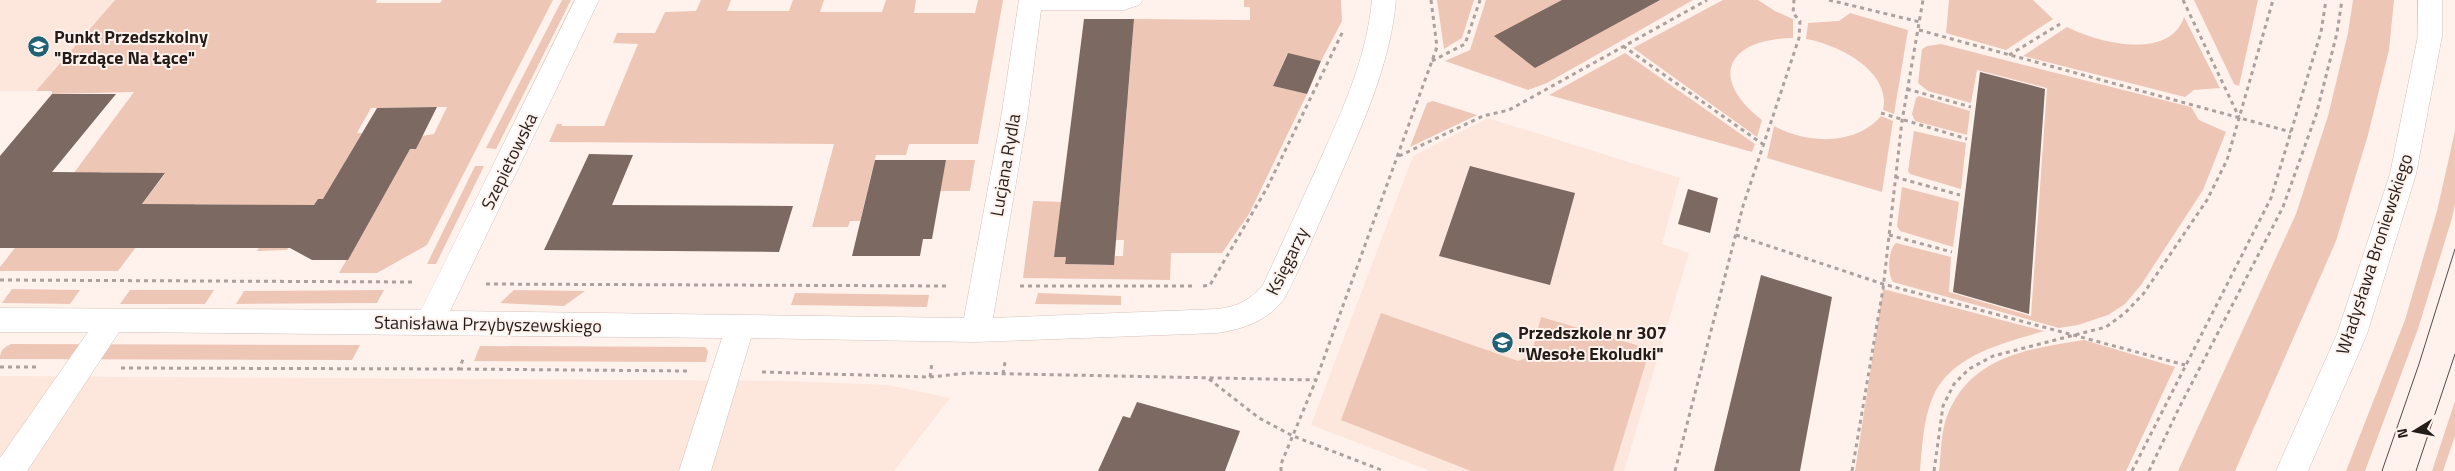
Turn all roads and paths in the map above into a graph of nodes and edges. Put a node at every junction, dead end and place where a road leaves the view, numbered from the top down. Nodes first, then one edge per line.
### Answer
1 (587, 0) edge
2 (1131, 0) edge
3 (1384, 0) edge
4 (1480, 0) edge
5 (1707, 0) edge
6 (1794, 0) edge
7 (1829, 0) edge
8 (1923, 0) edge
9 (2183, 0) edge
10 (2273, 0) edge
11 (2326, 0) edge
12 (2342, 0) edge
13 (2430, 0) edge
14 (1031, 1) edge
15 (1920, 22) junction
16 (2060, 24) dead end
17 (1344, 30) dead end
18 (1919, 30) junction
19 (1623, 46) junction
20 (2009, 56) junction
21 (1431, 61) dead end
22 (1907, 88) junction
23 (1970, 107) dead end
24 (1881, 113) dead end
25 (2239, 117) junction
26 (1902, 122) junction
27 (2291, 132) junction
28 (1966, 139) dead end
29 (1764, 145) junction
30 (1398, 156) dead end
31 (1895, 177) junction
32 (1960, 195) dead end
33 (1736, 235) junction
34 (1889, 235) junction
35 (1952, 252) dead end
36 (0, 280) edge
37 (450, 283) junction
38 (498, 284) junction
39 (1883, 284) junction
40 (953, 286) dead end
41 (1017, 286) dead end
42 (111, 321) junction
43 (430, 322) junction
44 (480, 324) junction
45 (5, 327) edge
46 (740, 327) junction
47 (976, 330) junction
48 (2071, 335) junction
49 (2185, 365) junction
50 (0, 367) edge
51 (79, 368) junction
52 (1208, 378) dead end
53 (1316, 380) dead end
54 (1293, 436) junction
55 (9, 471) edge
56 (695, 471) edge
57 (1280, 471) edge
58 (1384, 471) edge
59 (1675, 471) edge
60 (1852, 471) edge
61 (1934, 471) edge
62 (2132, 471) edge
63 (2149, 471) edge
64 (2292, 471) edge

1 - 37 street, Szepietowska
2 - 14 street
3 - 47 street, Księgarzy
4 - 21 path
5 - 19 path
6 - 29 path
7 - 15 path
8 - 15 path
9 - 25 path
10 - 25 path
11 - 27 path
12 - 63 path
13 - 64 street, Władysława Broniewskiego
14 - 47 street, Lucjana Rydla
15 - 18 path
16 - 20 path
17 - 41 path
18 - 20 path
18 - 22 path
19 - 29 path
19 - 30 path
20 - 25 path
22 - 23 path
22 - 26 path
24 - 26 path
25 - 27 path
25 - 48 path
26 - 28 path
26 - 31 path
27 - 49 path
29 - 33 path
31 - 32 path
31 - 34 path
33 - 39 path
33 - 59 path
34 - 35 path
34 - 39 path
36 - 37 path
37 - 38 path
37 - 43 street, Szepietowska
38 - 40 path
38 - 44 path
39 - 48 path
39 - 60 path
42 - 43 street, Stanisława Przybyszewskiego
42 - 45 street, Stanisława Przybyszewskiego
42 - 51 street
43 - 44 street, Stanisława Przybyszewskiego
44 - 46 street, Stanisława Przybyszewskiego
44 - 51 path
46 - 47 street, Stanisława Przybyszewskiego
46 - 56 street
48 - 49 path
48 - 61 path
49 - 62 path
50 - 51 path
51 - 55 street
52 - 54 path
53 - 54 path
54 - 57 path
54 - 58 path

